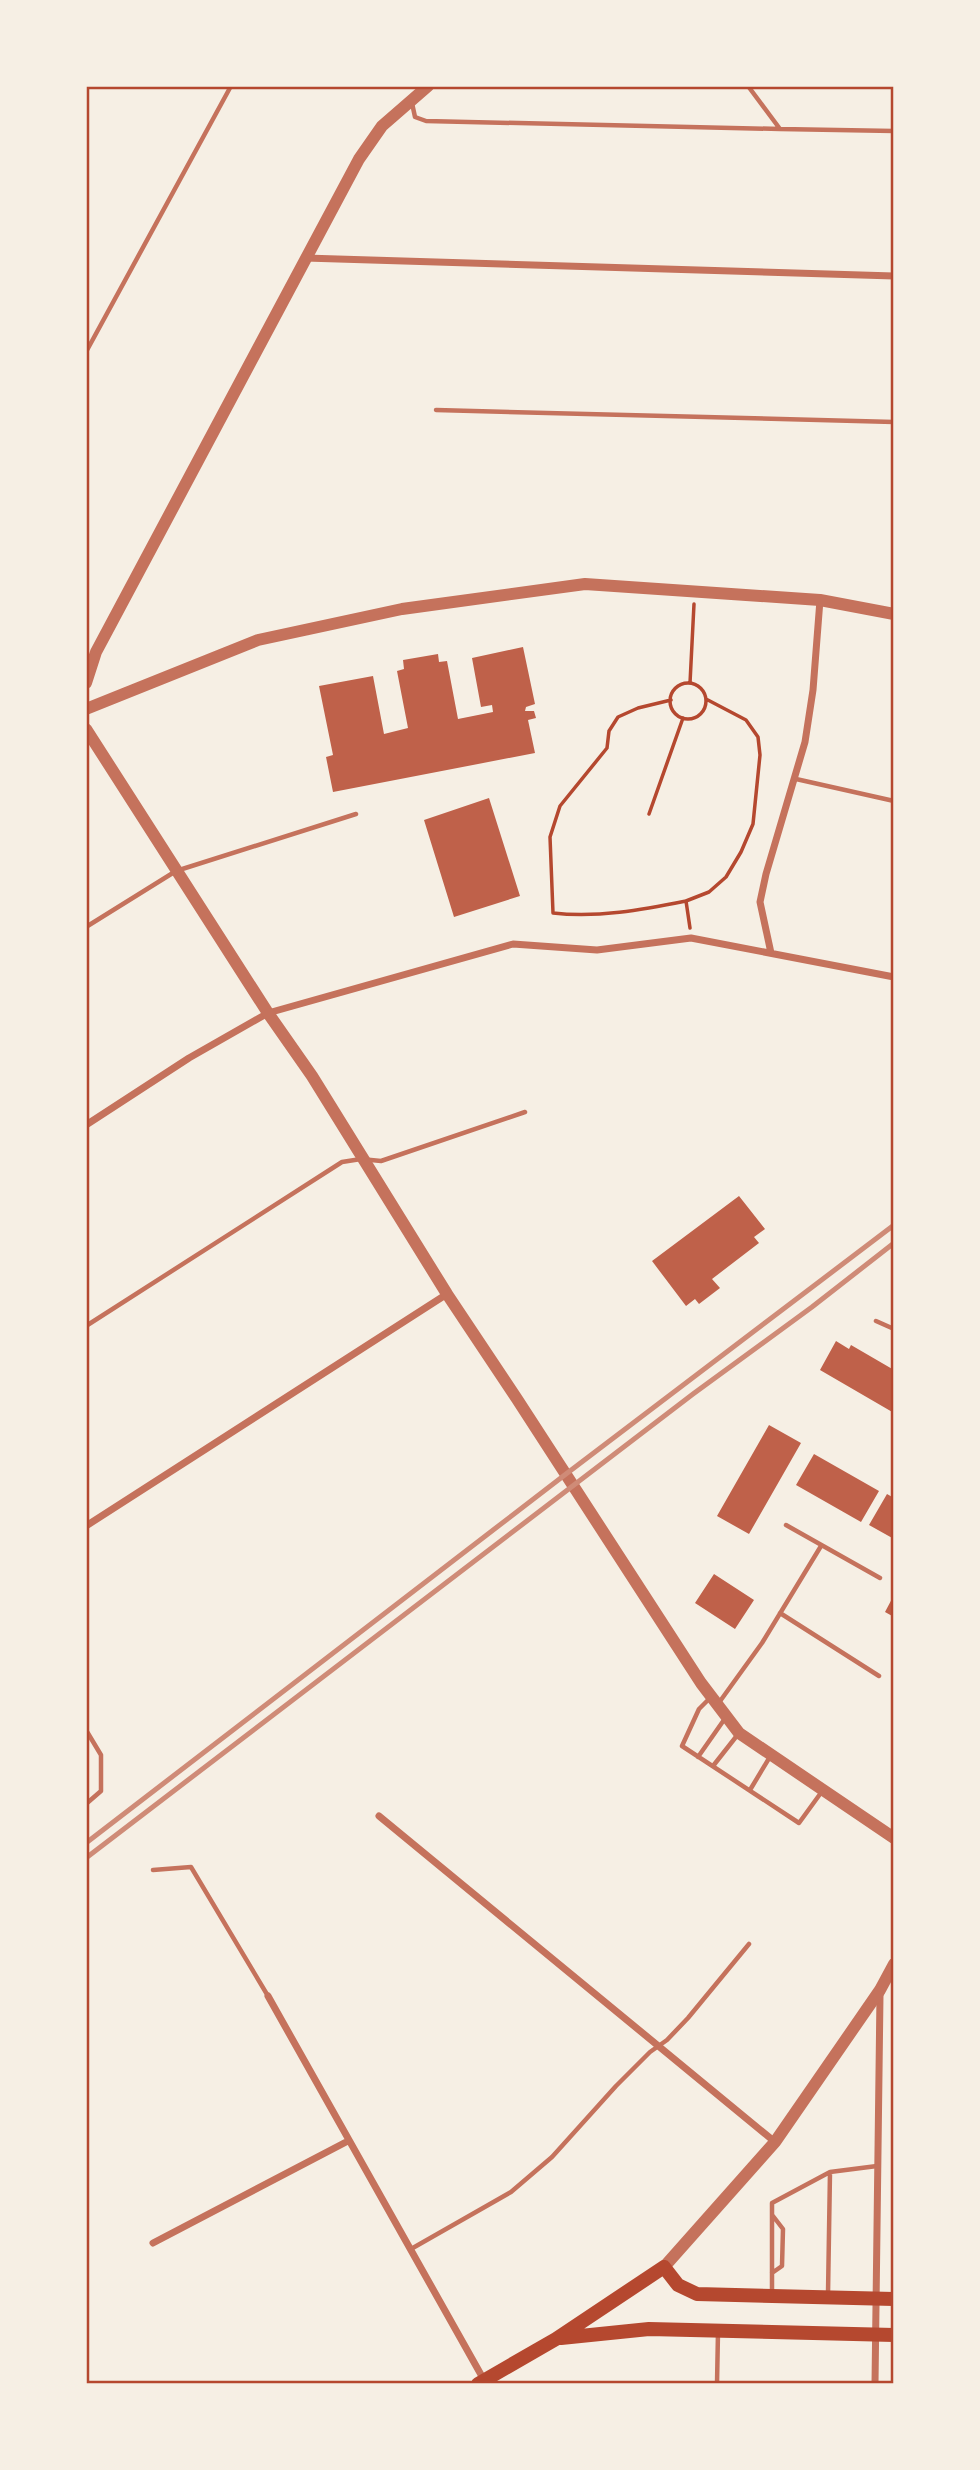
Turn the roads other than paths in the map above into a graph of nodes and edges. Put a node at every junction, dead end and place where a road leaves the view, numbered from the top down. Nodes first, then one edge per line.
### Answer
1 (231, 86) edge
2 (428, 86) edge
3 (748, 86) edge
4 (414, 92) edge
5 (779, 129) junction
6 (894, 131) edge
7 (306, 258) junction
8 (894, 276) edge
9 (86, 352) edge
10 (436, 410) dead end
11 (894, 422) edge
12 (820, 600) junction
13 (894, 614) edge
14 (86, 683) edge
15 (86, 709) edge
16 (86, 729) edge
17 (796, 779) junction
18 (894, 802) edge
19 (356, 814) dead end
20 (176, 871) junction
21 (86, 927) edge
22 (771, 953) junction
23 (894, 977) edge
24 (268, 1013) junction
25 (525, 1112) dead end
26 (86, 1125) edge
27 (361, 1159) junction
28 (447, 1294) junction
29 (876, 1321) dead end
30 (86, 1326) edge
31 (894, 1329) edge
32 (786, 1525) dead end
33 (86, 1527) edge
34 (821, 1546) junction
35 (880, 1578) dead end
36 (780, 1613) junction
37 (879, 1676) dead end
38 (715, 1701) junction
39 (727, 1717) junction
40 (86, 1730) edge
41 (739, 1733) junction
42 (771, 1754) junction
43 (698, 1756) junction
44 (713, 1766) junction
45 (823, 1789) junction
46 (750, 1790) junction
47 (86, 1804) edge
48 (379, 1816) dead end
49 (894, 1838) edge
50 (153, 1871) dead end
51 (749, 1944) dead end
52 (894, 1964) edge
53 (880, 1990) junction
54 (268, 1996) joint
55 (657, 2047) junction
56 (348, 2141) junction
57 (775, 2142) junction
58 (878, 2166) junction
59 (830, 2172) junction
60 (772, 2215) junction
61 (153, 2242) dead end
62 (411, 2249) junction
63 (664, 2267) junction
64 (772, 2273) junction
65 (772, 2296) junction
66 (828, 2297) junction
67 (877, 2299) junction
68 (894, 2299) edge
69 (718, 2331) junction
70 (876, 2335) junction
71 (894, 2335) edge
72 (556, 2339) junction
73 (481, 2382) edge
74 (717, 2384) edge
75 (875, 2384) edge

1 - 9 lane
2 - 4 street
3 - 5 lane
4 - 5 lane
4 - 7 street
5 - 6 lane
7 - 8 street
7 - 14 street
10 - 11 lane
12 - 13 street
12 - 15 street
12 - 17 street
16 - 20 street
17 - 18 lane
17 - 22 street
19 - 20 lane
20 - 21 lane
20 - 24 street
22 - 23 street
22 - 24 street
24 - 26 street
24 - 27 street
25 - 27 lane
27 - 28 street
27 - 30 lane
28 - 33 street
28 - 38 street
29 - 31 lane
32 - 34 lane
34 - 35 lane
34 - 36 lane
36 - 37 lane
36 - 38 lane
38 - 39 street
38 - 43 lane
39 - 41 street
39 - 43 lane
40 - 47 lane
41 - 42 street
41 - 44 lane
42 - 45 street
42 - 46 lane
43 - 44 lane
44 - 46 lane
45 - 46 lane
45 - 49 street
48 - 55 street
50 - 54 lane
51 - 55 lane
52 - 53 street
53 - 57 street
53 - 58 street
54 - 56 street
55 - 57 street
55 - 62 lane
56 - 61 street
56 - 62 street
57 - 63 street
58 - 59 lane
58 - 67 street
59 - 60 lane
59 - 66 lane
60 - 64 lane
60 - 64 lane
62 - 73 street
63 - 65 main road
63 - 72 main road
64 - 65 lane
65 - 66 main road
66 - 67 main road
67 - 68 main road
67 - 70 street
69 - 70 main road
69 - 72 main road
69 - 74 lane
70 - 71 main road
70 - 75 street
72 - 73 main road

